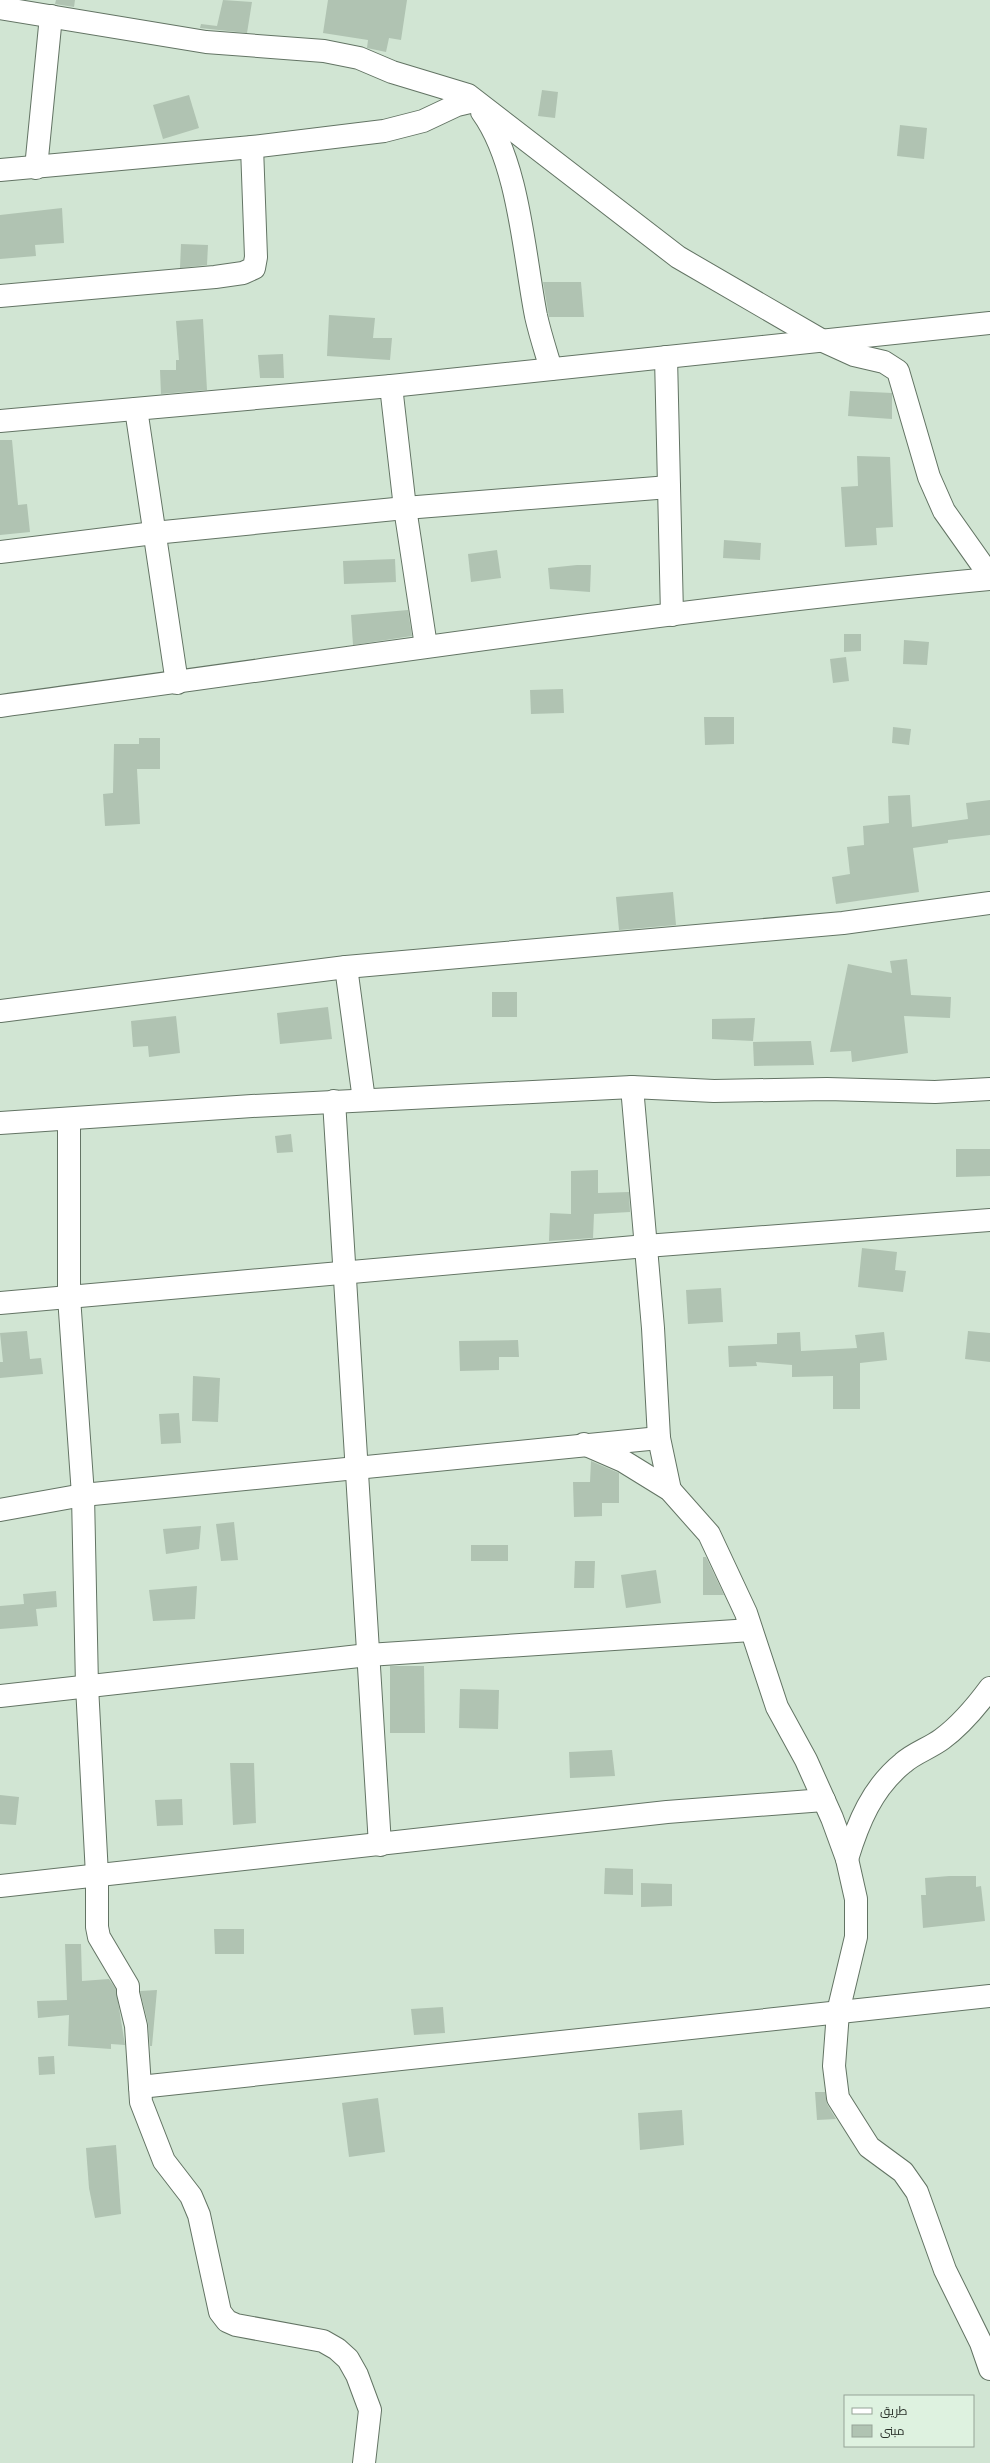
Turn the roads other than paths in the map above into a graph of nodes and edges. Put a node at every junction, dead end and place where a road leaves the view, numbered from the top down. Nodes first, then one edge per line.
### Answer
1 (0, 8) edge
2 (51, 16) junction
3 (474, 101) junction
4 (252, 147) junction
5 (36, 168) junction
6 (0, 170) edge
7 (0, 296) edge
8 (990, 323) edge
9 (821, 340) junction
10 (666, 357) junction
11 (551, 369) junction
12 (391, 386) junction
13 (136, 408) junction
14 (0, 421) edge
15 (669, 487) junction
16 (405, 508) junction
17 (154, 533) junction
18 (0, 552) edge
19 (990, 578) edge
20 (672, 615) junction
21 (426, 646) junction
22 (177, 683) junction
23 (0, 706) edge
24 (990, 904) edge
25 (346, 967) junction
26 (0, 1011) edge
27 (632, 1087) junction
28 (990, 1089) edge
29 (364, 1100) junction
30 (334, 1101) junction
31 (69, 1119) junction
32 (0, 1123) edge
33 (990, 1220) edge
34 (646, 1246) junction
35 (346, 1273) junction
36 (69, 1297) junction
37 (0, 1303) edge
38 (659, 1438) junction
39 (584, 1444) junction
40 (356, 1468) junction
41 (670, 1490) junction
42 (83, 1495) junction
43 (0, 1510) edge
44 (751, 1630) junction
45 (368, 1655) junction
46 (87, 1686) junction
47 (990, 1688) edge
48 (0, 1696) edge
49 (824, 1800) junction
50 (380, 1845) junction
51 (847, 1860) junction
52 (97, 1875) junction
53 (0, 1886) edge
54 (990, 1996) edge
55 (838, 2012) junction
56 (140, 2087) junction
57 (990, 2369) edge
58 (364, 2463) edge

1 - 2 street
2 - 3 street
2 - 5 street
3 - 4 street
3 - 9 street
3 - 11 street
4 - 5 street
4 - 7 street
5 - 6 street
8 - 9 street
9 - 10 street
9 - 19 street
10 - 11 street
10 - 15 street
11 - 12 street
12 - 13 street
12 - 16 street
13 - 14 street
13 - 17 street
15 - 16 street
15 - 20 street
16 - 17 street
16 - 21 street
17 - 18 street
17 - 22 street
19 - 20 street
20 - 21 street
21 - 22 street
22 - 23 street
24 - 25 street
25 - 26 street
25 - 29 street
27 - 28 street
27 - 29 street
27 - 34 street
29 - 30 street
30 - 31 street
30 - 35 street
31 - 32 street
31 - 36 street
33 - 34 street
34 - 35 street
34 - 38 street
35 - 36 street
35 - 40 street
36 - 37 street
36 - 42 street
38 - 39 street
38 - 41 street
39 - 40 street
39 - 41 street
40 - 42 street
40 - 45 street
41 - 44 street
42 - 43 street
42 - 46 street
44 - 45 street
44 - 49 street
45 - 46 street
45 - 50 street
46 - 48 street
46 - 52 street
47 - 51 street
49 - 50 street
49 - 51 street
50 - 52 street
51 - 55 street
52 - 53 street
52 - 56 street
54 - 55 street
55 - 56 street
55 - 57 street
56 - 58 street

